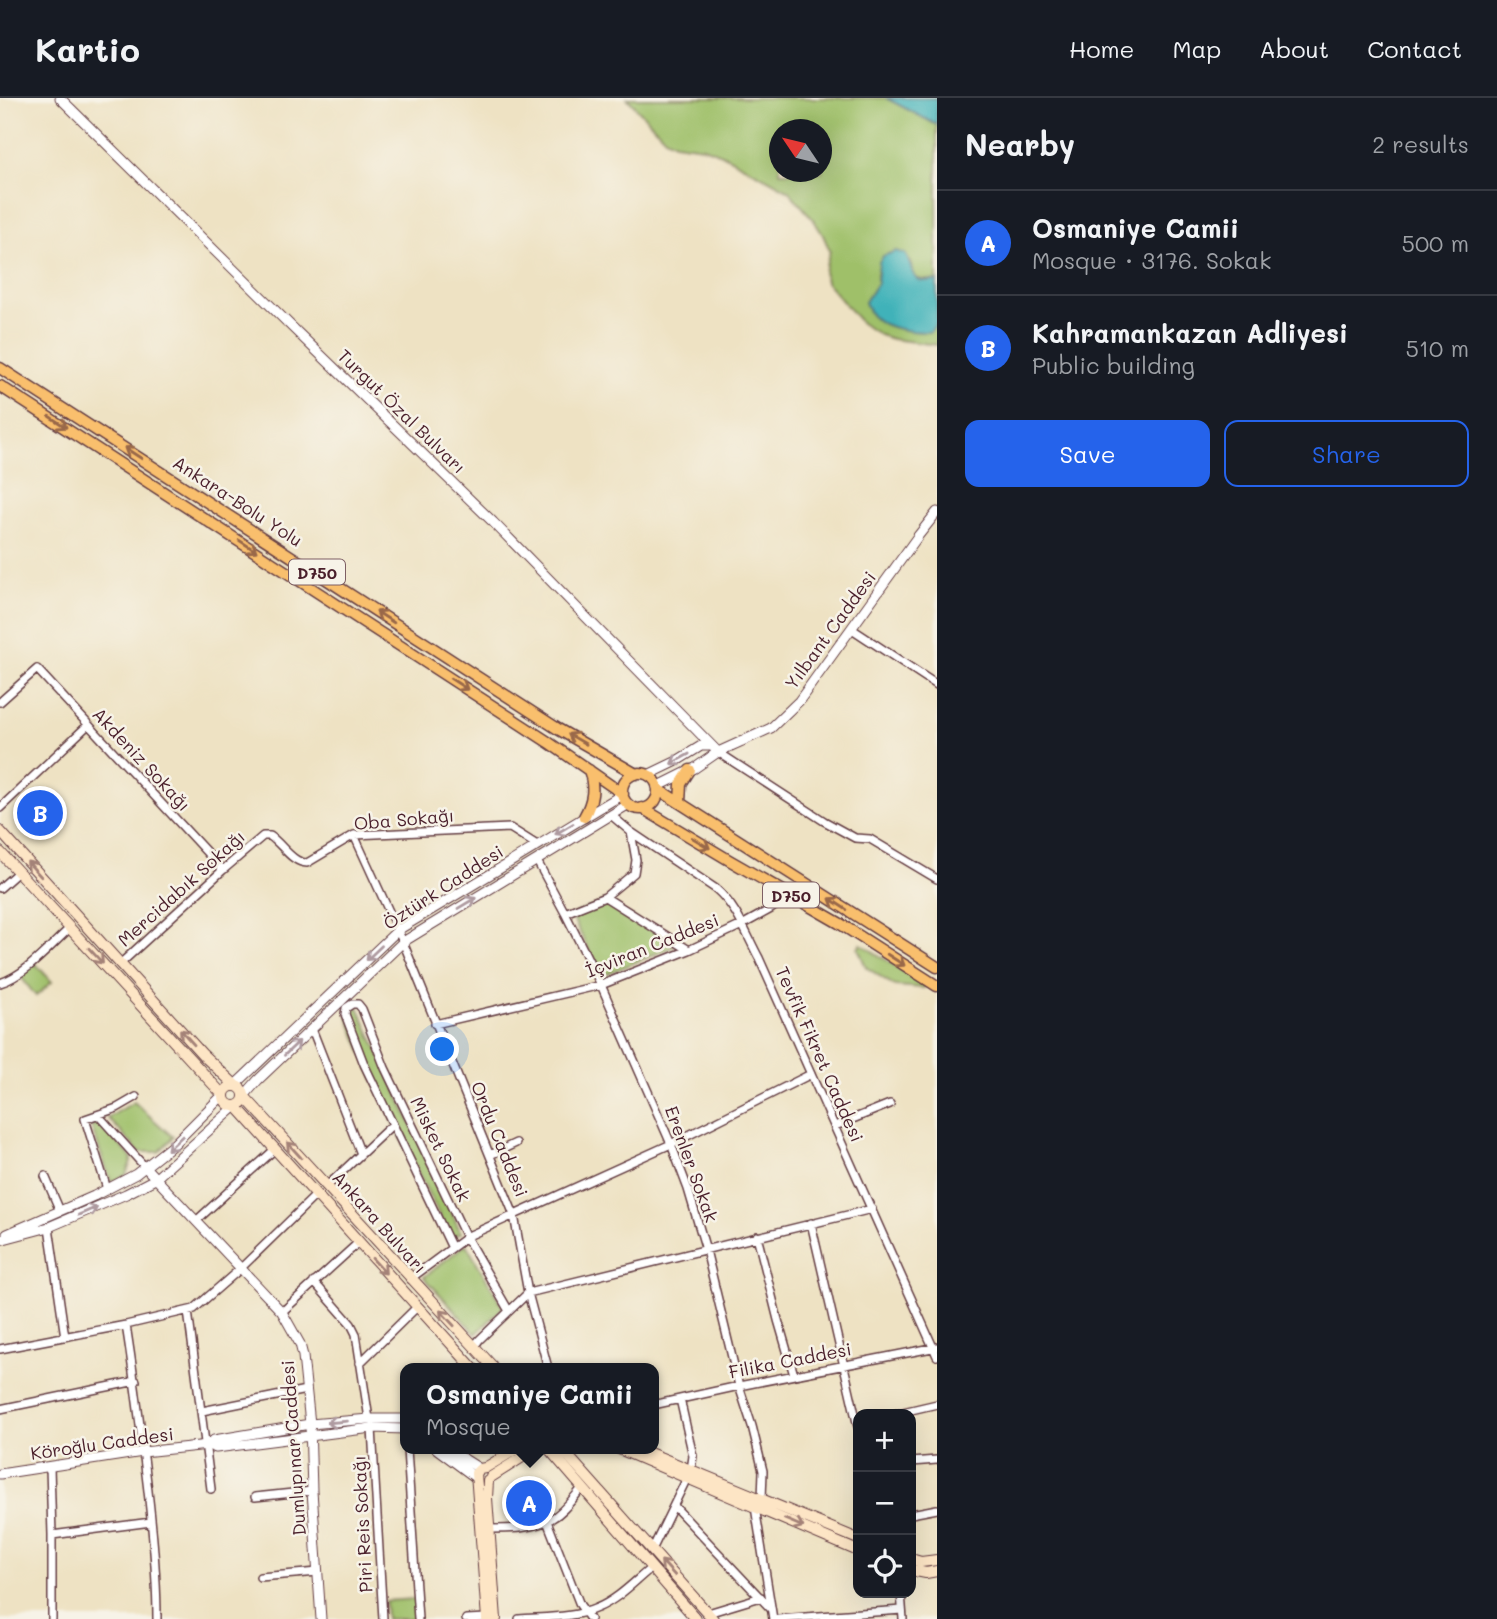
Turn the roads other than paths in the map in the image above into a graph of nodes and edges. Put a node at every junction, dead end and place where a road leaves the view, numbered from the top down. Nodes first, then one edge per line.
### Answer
1 (60, 98) edge
2 (0, 368) edge
3 (0, 386) edge
4 (937, 512) edge
5 (852, 629) junction
6 (937, 685) edge
7 (0, 702) edge
8 (88, 725) junction
9 (715, 749) junction
10 (589, 770) junction
11 (690, 770) junction
12 (636, 774) junction
13 (648, 775) junction
14 (657, 788) junction
15 (625, 797) junction
16 (680, 803) junction
17 (0, 808) edge
18 (642, 808) junction
19 (611, 815) junction
20 (584, 817) junction
21 (0, 831) edge
22 (631, 831) junction
23 (354, 835) junction
24 (263, 836) joint
25 (537, 845) junction
26 (0, 852) edge
27 (537, 860) junction
28 (223, 870) junction
29 (18, 872) junction
30 (937, 879) edge
31 (0, 888) edge
32 (790, 895) junction
33 (605, 897) junction
34 (565, 913) junction
35 (742, 925) junction
36 (69, 928) junction
37 (398, 930) junction
38 (403, 942) junction
39 (689, 950) junction
40 (120, 964) junction
41 (937, 967) edge
42 (0, 983) edge
43 (601, 985) junction
44 (937, 986) edge
45 (435, 1024) junction
46 (312, 1029) junction
47 (811, 1074) junction
48 (235, 1085) junction
49 (223, 1095) junction
50 (244, 1096) junction
51 (135, 1097) dead end
52 (890, 1104) dead end
53 (236, 1106) junction
54 (99, 1116) junction
55 (393, 1124) junction
56 (835, 1126) junction
57 (516, 1143) dead end
58 (671, 1144) junction
59 (274, 1150) junction
60 (361, 1154) junction
61 (490, 1155) junction
62 (145, 1167) junction
63 (45, 1176) dead end
64 (155, 1179) junction
65 (327, 1186) junction
66 (107, 1189) junction
67 (315, 1196) junction
68 (872, 1209) junction
69 (60, 1211) junction
70 (514, 1215) junction
71 (196, 1221) junction
72 (811, 1223) junction
73 (49, 1227) junction
74 (757, 1236) junction
75 (466, 1237) junction
76 (0, 1239) edge
77 (358, 1243) junction
78 (452, 1248) junction
79 (706, 1250) junction
80 (240, 1269) junction
81 (410, 1279) junction
82 (314, 1282) junction
83 (528, 1293) junction
84 (417, 1307) junction
85 (188, 1311) junction
86 (282, 1311) junction
87 (509, 1311) junction
88 (126, 1325) junction
89 (65, 1337) junction
90 (474, 1347) junction
91 (935, 1347) edge
92 (0, 1349) edge
93 (937, 1356) edge
94 (360, 1363) junction
95 (467, 1363) edge
96 (489, 1363) edge
97 (547, 1363) edge
98 (844, 1365) junction
99 (794, 1375) junction
100 (135, 1381) junction
101 (739, 1386) junction
102 (306, 1390) junction
103 (680, 1399) junction
104 (659, 1404) edge
105 (937, 1404) edge
106 (0, 1409) edge
107 (854, 1409) edge
108 (916, 1409) edge
109 (202, 1411) junction
110 (400, 1420) edge
111 (370, 1423) junction
112 (310, 1424) junction
113 (400, 1428) edge
114 (309, 1435) junction
115 (207, 1445) junction
116 (143, 1452) junction
117 (407, 1454) edge
118 (446, 1454) edge
119 (457, 1454) edge
120 (510, 1454) edge
121 (525, 1454) edge
122 (553, 1454) edge
123 (566, 1454) edge
124 (633, 1454) edge
125 (650, 1454) edge
126 (937, 1460) edge
127 (916, 1462) edge
128 (50, 1467) junction
129 (0, 1474) edge
130 (689, 1474) junction
131 (483, 1476) junction
132 (583, 1487) junction
133 (211, 1489) dead end
134 (312, 1491) junction
135 (255, 1497) dead end
136 (759, 1502) junction
137 (674, 1506) junction
138 (937, 1509) edge
139 (916, 1513) edge
140 (547, 1521) junction
141 (151, 1522) junction
142 (490, 1529) junction
143 (52, 1535) junction
144 (853, 1537) edge
145 (853, 1548) edge
146 (652, 1550) junction
147 (916, 1560) edge
148 (937, 1560) edge
149 (651, 1568) junction
150 (916, 1571) edge
151 (318, 1572) junction
152 (937, 1572) edge
153 (260, 1577) dead end
154 (761, 1597) junction
155 (901, 1598) edge
156 (771, 1608) junction
157 (597, 1609) junction
158 (902, 1610) junction
159 (588, 1616) edge
160 (710, 1616) edge
161 (490, 1618) edge
162 (51, 1619) edge
163 (158, 1619) edge
164 (321, 1619) edge
165 (383, 1619) edge
166 (418, 1619) edge
167 (466, 1619) edge
168 (519, 1619) edge
169 (601, 1619) edge
170 (696, 1619) edge
171 (776, 1619) edge
172 (903, 1619) edge

1 - 9 street, Turgut Özal Bulvarı
12 -> 2 highway, Ankara-Bolu Yolu / D750
3 -> 10 highway, Ankara-Bolu Yolu / D750
4 - 5 street, Yılbant Caddesi
5 - 6 street
5 - 9 street, Yılbant Caddesi
7 - 8 street, Akdeniz Sokağı
8 - 17 street
8 - 28 street, Akdeniz Sokağı
9 - 11 street, Yılbant Caddesi
9 -> 13 street, Yılbant Caddesi
9 - 30 street
10 - 15 highway, Ankara-Bolu Yolu / D750
10 - 20 highway
11 - 14 street, Yılbant Caddesi
11 - 16 highway
12 - 13 highway
12 - 15 highway
13 - 14 highway
14 - 16 highway, D750
14 - 18 highway
15 - 18 highway
15 - 19 street, Öztürk Caddesi
15 - 20 street, Öztürk Caddesi
41 -> 16 highway, D750
18 -> 32 highway, D750
19 - 22 street, Tevfik Fikret Caddesi
19 - 27 street, Öztürk Caddesi
20 -> 25 street, Öztürk Caddesi
40 -> 21 main road, Ankara Bulvarı
22 - 33 street
22 - 35 street, Tevfik Fikret Caddesi
23 - 24 street, Oba Sokağı
23 - 25 street, Oba Sokağı
23 - 37 street, Ordu Caddesi
24 - 28 street, Mercidabık Sokağı
25 - 37 street, Öztürk Caddesi
26 - 29 main road, Ankara Bulvarı
27 - 34 street, Erenler Sokak
38 -> 27 street, Öztürk Caddesi
28 - 40 street, Mercidabık Sokağı
29 - 31 street
29 - 36 main road, Ankara Bulvarı
32 - 35 street, İçviran Caddesi
32 -> 44 highway, D750
33 - 34 street
33 - 39 street
34 - 43 street, Erenler Sokak
35 - 39 street, İçviran Caddesi
35 - 47 street, Tevfik Fikret Caddesi
36 - 42 street
36 -> 49 main road, Ankara Bulvarı
37 - 38 street, Ordu Caddesi
37 -> 48 street, Öztürk Caddesi
38 - 45 street, Ordu Caddesi
38 - 46 street, Öztürk Caddesi
39 - 43 street, İçviran Caddesi
48 -> 40 main road, Ankara Bulvarı
43 - 45 street, İçviran Caddesi
43 - 58 street, Erenler Sokak
45 - 61 street, Ordu Caddesi
50 -> 46 street, Öztürk Caddesi
46 - 60 street
47 - 56 street, Tevfik Fikret Caddesi
47 - 58 street
48 - 49 main road
48 - 50 main road, Ankara Bulvarı
49 - 53 main road, Ankara Bulvarı
49 -> 62 street
50 - 53 main road
65 -> 50 main road, Ankara Bulvarı
51 - 54 street
52 - 56 street
53 - 59 main road, Ankara Bulvarı
53 - 64 street
54 - 62 street
54 - 66 street
55 - 60 street
55 - 75 street, Misket Sokak
55 - 78 street
56 - 68 street, Tevfik Fikret Caddesi
57 - 61 street
58 - 70 street
58 - 79 street, Erenler Sokak
59 - 67 main road, Ankara Bulvarı
59 - 71 street
60 - 65 street
61 - 70 street, Ordu Caddesi
62 - 64 street, Dumlupınar Caddesi
62 - 66 street
63 - 69 street
64 - 71 street, Dumlupınar Caddesi
73 -> 64 street
65 - 81 main road, Ankara Bulvarı
66 - 69 street
67 - 77 main road, Ankara Bulvarı
67 - 80 street
68 - 72 street
68 - 91 street, Tevfik Fikret Caddesi
69 - 76 street
70 - 75 street
70 - 83 street, Ordu Caddesi
71 - 80 street, Dumlupınar Caddesi
72 - 74 street
72 - 98 street
73 - 76 street
73 - 89 street
74 - 79 street
74 - 99 street
75 - 78 street
75 - 87 street, Misket Sokak
77 - 82 street
77 -> 84 main road, Ankara Bulvarı
78 - 81 street
79 - 83 street
79 - 101 street, Erenler Sokak
80 - 85 street
80 - 86 street, Dumlupınar Caddesi
90 -> 81 main road, Ankara Bulvarı
82 - 86 street
82 - 94 street, Piri Reis Sokağı
83 - 87 street
83 - 97 street, Ordu Caddesi
84 - 94 street
84 - 95 main road, Ankara Bulvarı
85 - 88 street
85 - 109 street
86 - 102 street, Dumlupınar Caddesi
87 - 90 street
88 - 89 street
88 - 100 street
89 - 92 street
90 - 96 main road, Ankara Bulvarı
91 - 93 street, Tevfik Fikret Caddesi
91 - 98 street, Filika Caddesi
94 - 111 street, Piri Reis Sokağı
98 - 99 street, Filika Caddesi
98 - 107 street
99 - 101 street, Filika Caddesi
100 - 106 street
100 - 116 street
101 - 103 street, Filika Caddesi
101 - 136 street, Erenler Sokak
102 - 109 street
102 - 112 street, Dumlupınar Caddesi
103 - 104 street, Filika Caddesi
103 - 130 street
105 - 108 street
109 - 115 street
110 - 111 street, Köroğlu Caddesi
111 -> 112 street, Köroğlu Caddesi
111 - 113 street, Köroğlu Caddesi
111 - 114 street, Köroğlu Caddesi
111 - 165 street, Piri Reis Sokağı
112 - 114 street, Dumlupınar Caddesi
112 - 115 street, Köroğlu Caddesi
114 - 115 street, Köroğlu Caddesi
114 - 134 street, Dumlupınar Caddesi
115 - 116 street, Köroğlu Caddesi
115 - 133 street
116 - 128 street, Köroğlu Caddesi
116 - 141 street
117 - 166 street
118 - 131 street
119 - 131 street
120 - 131 main road
121 - 131 main road
122 - 132 main road
123 - 146 main road
124 - 130 main road
125 - 130 main road
126 - 127 street
128 - 129 street, Köroğlu Caddesi
128 - 143 street
130 - 136 main road
130 - 137 street
131 - 142 main road
131 - 161 main road
132 - 140 street
132 - 149 main road
134 - 135 street
134 - 151 street, Dumlupınar Caddesi
136 - 144 main road
136 -> 145 main road
136 - 156 street, Erenler Sokak
137 - 146 street
137 - 154 street
138 - 139 street
140 - 142 street
140 - 159 street
141 - 143 street
141 - 163 street
142 - 161 main road
143 - 162 street
160 -> 146 main road
147 - 148 main road
149 - 157 street
149 - 170 main road
150 - 152 main road
151 - 153 street
151 - 164 street, Dumlupınar Caddesi
154 - 156 street
154 - 160 street
155 - 158 street
156 - 171 street, Erenler Sokak
157 - 159 street
157 - 169 street
158 - 171 street
158 - 172 street
159 - 168 street
161 - 167 street

